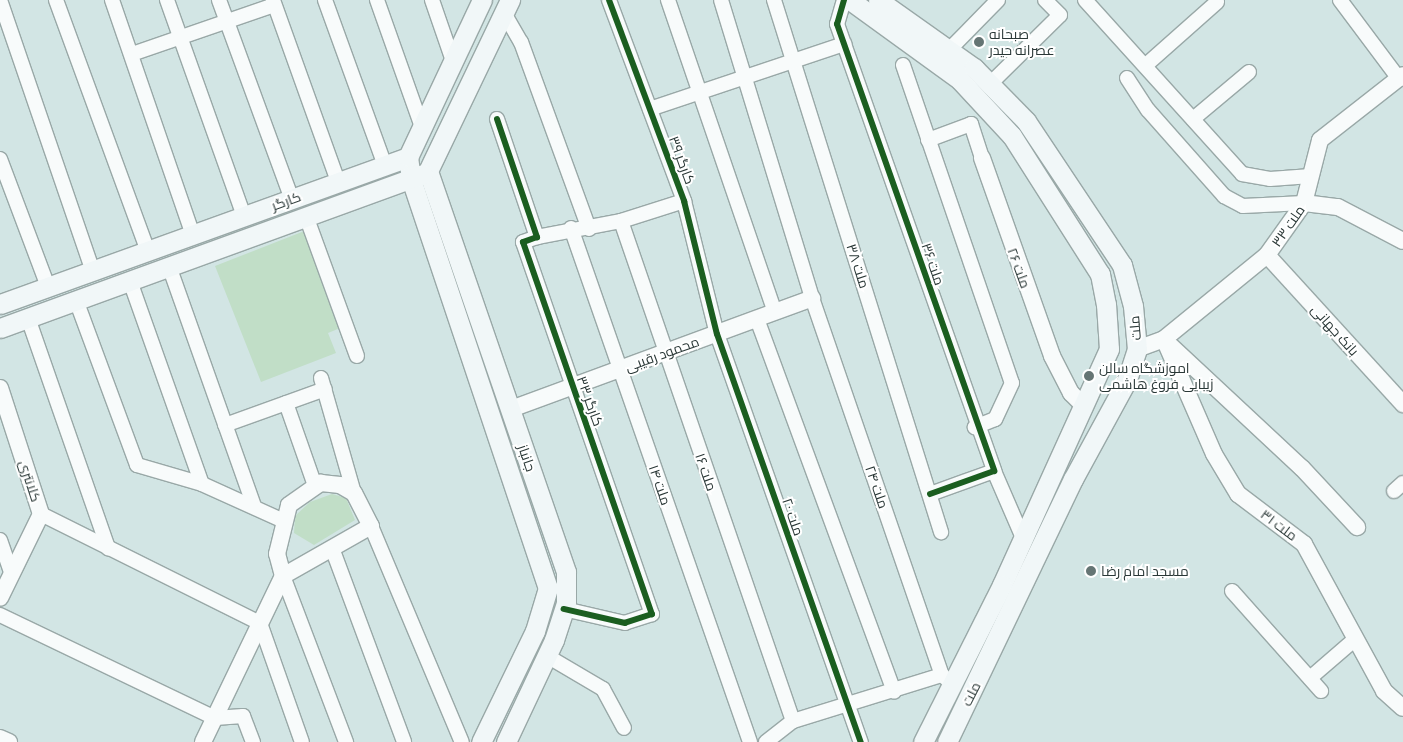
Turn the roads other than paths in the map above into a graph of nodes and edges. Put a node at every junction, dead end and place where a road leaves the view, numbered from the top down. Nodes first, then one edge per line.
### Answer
1 (0, 0) edge
2 (56, 0) edge
3 (112, 0) edge
4 (167, 0) edge
5 (219, 0) edge
6 (325, 0) edge
7 (377, 0) edge
8 (432, 0) edge
9 (482, 0) edge
10 (610, 0) edge
11 (668, 0) edge
12 (721, 0) edge
13 (774, 0) edge
14 (844, 0) edge
15 (850, 0) edge
16 (878, 0) edge
17 (998, 0) edge
18 (1045, 0) edge
19 (1340, 0) edge
20 (1087, 1) edge
21 (1218, 2) dead end
22 (273, 3) edge
23 (507, 6) edge
24 (227, 21) junction
25 (181, 37) junction
26 (844, 44) junction
27 (949, 50) junction
28 (132, 54) junction
29 (793, 63) junction
30 (454, 64) junction
31 (903, 64) dead end
32 (1146, 64) junction
33 (1249, 72) dead end
34 (747, 77) junction
35 (1401, 77) edge
36 (1127, 78) dead end
37 (990, 84) junction
38 (699, 91) junction
39 (650, 109) junction
40 (496, 119) dead end
41 (1193, 119) junction
42 (422, 128) junction
43 (928, 140) junction
44 (408, 157) junction
45 (0, 158) edge
46 (982, 158) joint
47 (385, 166) junction
48 (428, 171) junction
49 (1311, 176) junction
50 (411, 179) junction
51 (338, 182) junction
52 (292, 199) junction
53 (684, 201) junction
54 (1304, 203) junction
55 (244, 216) junction
56 (306, 216) junction
57 (621, 221) junction
58 (572, 228) junction
59 (589, 229) junction
60 (193, 235) junction
61 (537, 237) junction
62 (1403, 241) edge
63 (148, 251) junction
64 (1267, 255) junction
65 (169, 266) junction
66 (93, 271) junction
67 (130, 280) junction
68 (48, 287) junction
69 (812, 298) junction
70 (76, 300) junction
71 (0, 304) edge
72 (776, 312) junction
73 (28, 318) junction
74 (757, 319) junction
75 (0, 328) edge
76 (717, 334) junction
77 (1164, 339) junction
78 (1137, 349) junction
79 (664, 352) junction
80 (358, 356) dead end
81 (619, 369) junction
82 (572, 386) junction
83 (0, 388) edge
84 (286, 403) junction
85 (1403, 404) edge
86 (1083, 405) junction
87 (513, 416) junction
88 (225, 425) junction
89 (975, 427) junction
90 (497, 430) junction
91 (1054, 468) junction
92 (994, 471) junction
93 (1073, 479) junction
94 (202, 484) junction
95 (315, 486) junction
96 (354, 493) junction
97 (930, 494) junction
98 (254, 506) junction
99 (41, 514) junction
100 (284, 521) junction
101 (371, 526) junction
102 (1357, 527) dead end
103 (941, 532) dead end
104 (1022, 538) junction
105 (0, 540) edge
106 (108, 548) junction
107 (332, 548) junction
108 (11, 572) junction
109 (283, 576) junction
110 (1232, 591) dead end
111 (0, 598) edge
112 (564, 609) junction
113 (0, 615) edge
114 (260, 623) junction
115 (535, 631) junction
116 (1354, 640) junction
117 (550, 648) junction
118 (1310, 678) junction
119 (947, 680) junction
120 (894, 692) junction
121 (1321, 692) dead end
122 (972, 693) junction
123 (846, 707) junction
124 (1403, 708) edge
125 (215, 718) junction
126 (793, 721) junction
127 (624, 728) dead end
128 (0, 738) edge
129 (9, 742) edge
130 (203, 742) edge
131 (252, 742) edge
132 (302, 742) edge
133 (346, 742) edge
134 (404, 742) edge
135 (462, 742) edge
136 (481, 742) edge
137 (506, 742) edge
138 (750, 742) edge
139 (766, 742) edge
140 (861, 742) edge
141 (923, 742) edge
142 (947, 742) edge

1 - 66 street
2 - 63 street
3 - 28 street
4 - 25 street
5 - 24 street
6 - 47 street
7 - 42 street
8 - 30 street
9 - 30 main road
10 - 39 street, کارگر ۳۹
11 - 38 street
12 - 34 street, ملت ۲۴
13 - 29 street, ملت ۳۸
14 - 26 street, ملت ۳۶
15 - 86 main road, ملت
16 - 27 main road, ملت
17 - 27 street
18 - 37 street
19 - 35 street
20 - 32 street
21 - 32 street
22 - 24 street
22 - 51 street
23 - 48 main road
23 - 59 street
24 - 25 street
24 - 52 street
25 - 28 street
25 - 55 street
26 - 29 street
26 - 89 street, ملت ۳۶
27 - 37 main road, ملت
28 - 60 street
29 - 34 street
29 - 97 street, ملت ۳۸
30 - 42 main road
31 - 43 street
32 - 41 street
33 - 41 street
34 - 38 street
34 - 69 street, ملت ۲۴
35 - 49 street, ملت ۳۳
36 - 54 street
37 - 78 main road, ملت
38 - 39 street
38 - 72 street
39 - 53 street, کارگر ۳۹
40 - 61 street
41 - 49 street
42 - 44 main road
43 - 46 street, ملت ۲۶
43 - 89 street
44 - 47 main road, کارگر
44 - 48 main road
44 - 50 main road, جانباز
45 - 68 street
46 - 86 street, ملت ۲۶
47 - 51 main road, کارگر
48 - 50 main road, کارگر
48 - 87 main road, جانباز
49 - 54 street, ملت ۳۳
50 - 56 main road, کارگر
50 - 90 main road, جانباز
51 - 52 main road, کارگر
52 - 55 main road, کارگر
53 - 57 street
53 - 76 street, کارگر ۳۹
54 - 62 street
54 - 64 street, ملت ۳۳
55 - 60 main road, کارگر
56 - 65 main road, کارگر
56 - 80 street
57 - 59 street
57 - 79 street, ملت ۱۶
58 - 59 street
58 - 61 street
58 - 81 street, ملت ۱۴
60 - 63 main road, کارگر
61 - 82 street, کارگر ۳۳
63 - 66 main road, کارگر
64 - 77 street, ملت ۳۳
64 - 85 street, بانک جهانی
65 - 67 main road, کارگر
65 - 88 street
66 - 68 main road, کارگر
67 - 70 main road, کارگر
67 - 94 street
68 - 71 main road, کارگر
69 - 72 street, محمود رقیبی
69 - 119 street, ملت ۲۴
70 - 73 main road, کارگر
70 - 94 street
72 - 74 street, محمود رقیبی
73 - 75 main road, کارگر
73 - 106 street
74 - 76 street, محمود رقیبی
74 - 120 street
76 - 79 street, محمود رقیبی
76 - 123 street, ملت ۲۰
77 - 78 street, ملت ۳۳
77 - 102 street
77 - 116 street, ملت ۳۱
78 - 93 main road, ملت
79 - 81 street, محمود رقیبی
79 - 126 street, ملت ۱۶
81 - 82 street, محمود رقیبی
81 - 138 street, ملت ۱۴
82 - 87 street, محمود رقیبی
82 - 112 street, کارگر ۳۳
83 - 99 street, کلانتری
84 - 88 street
84 - 95 street
84 - 96 street
86 - 91 main road, ملت
87 - 90 main road
87 - 112 main road, جانباز
88 - 98 street
89 - 92 street, ملت ۳۶
90 - 115 main road, جانباز
91 - 93 main road
91 - 104 main road, ملت
92 - 97 street
92 - 104 street, ملت ۳۶
93 - 122 main road, ملت
94 - 98 street
95 - 96 street
95 - 100 street
96 - 101 street
97 - 103 street, ملت ۳۸
98 - 100 street
99 - 106 street
99 - 108 street, کلانتری
100 - 109 street
101 - 107 street
101 - 135 street
104 - 119 main road, ملت
105 - 108 street
106 - 114 street
107 - 109 street
107 - 134 street
108 - 111 street, کلانتری
109 - 114 street
109 - 133 street
110 - 118 street
112 - 117 main road, جانباز
113 - 125 street
114 - 125 street
114 - 132 street
115 - 117 main road
115 - 136 main road, جانباز
116 - 118 street
116 - 124 street, ملت ۳۱
117 - 127 street
117 - 137 main road, جانباز
118 - 121 street
119 - 120 street
119 - 122 main road
119 - 141 main road, ملت
120 - 123 street
122 - 142 main road, ملت
123 - 126 street
123 - 140 street, ملت ۲۰
125 - 130 street
125 - 131 street
126 - 139 street
128 - 129 street

